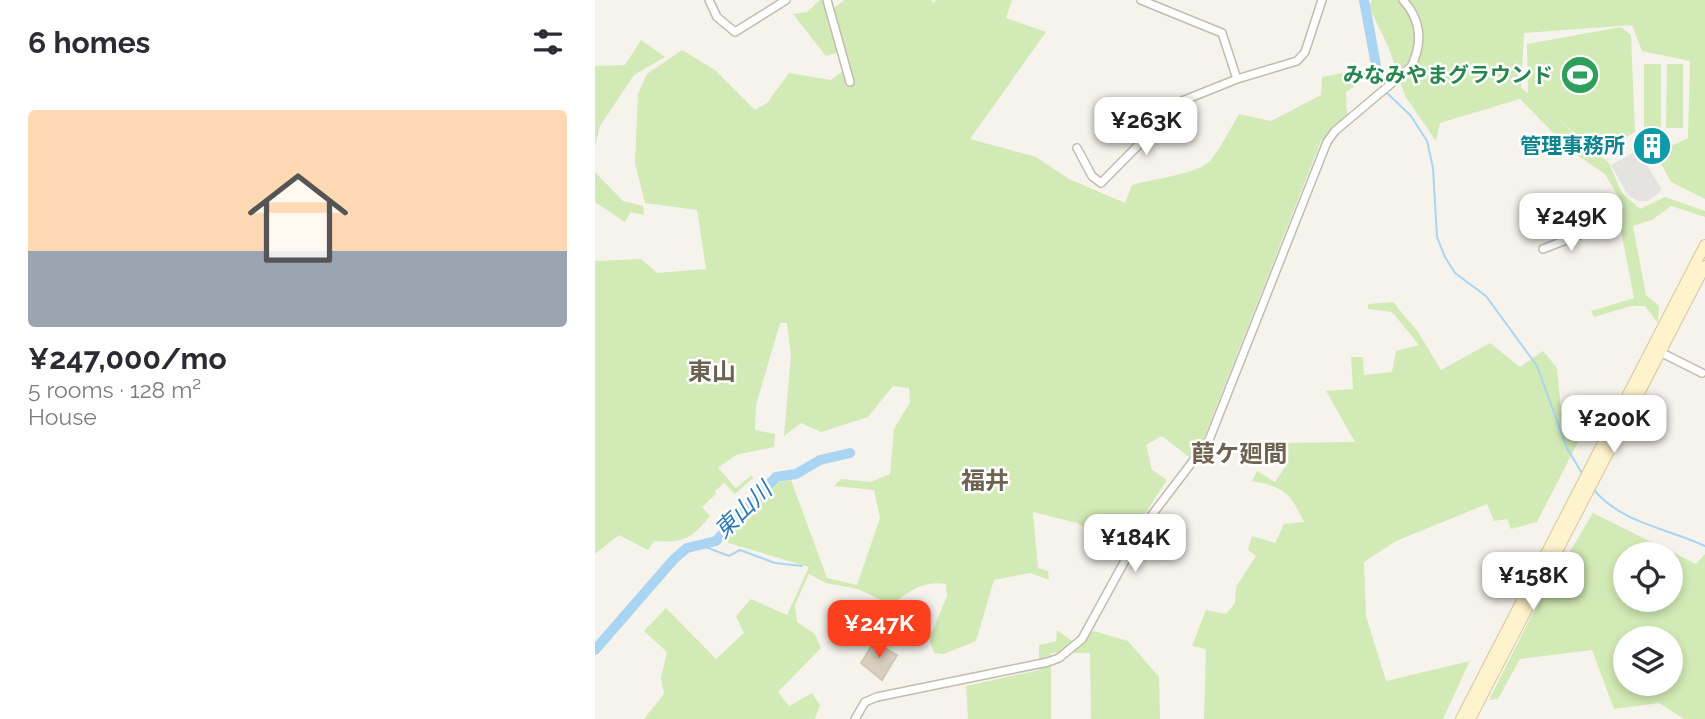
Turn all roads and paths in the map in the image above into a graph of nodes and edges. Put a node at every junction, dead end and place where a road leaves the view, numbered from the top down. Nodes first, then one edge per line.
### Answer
1 (709, 0) edge
2 (786, 0) edge
3 (827, 0) edge
4 (1141, 0) edge
5 (1322, 0) edge
6 (1403, 0) edge
7 (1237, 79) junction
8 (850, 82) dead end
9 (1077, 149) dead end
10 (1589, 231) dead end
11 (1705, 245) edge
12 (1543, 249) dead end
13 (1705, 266) edge
14 (1656, 350) junction
15 (1702, 373) dead end
16 (1583, 493) junction
17 (855, 719) edge
18 (1461, 719) edge
19 (1470, 719) edge

1 - 2 street
3 - 8 street
4 - 7 street
5 - 7 street
6 - 17 street
7 - 9 street
10 - 12 street
11 - 14 main road
13 - 14 main road
14 - 15 street
14 - 16 main road
16 - 18 main road
16 - 19 main road

